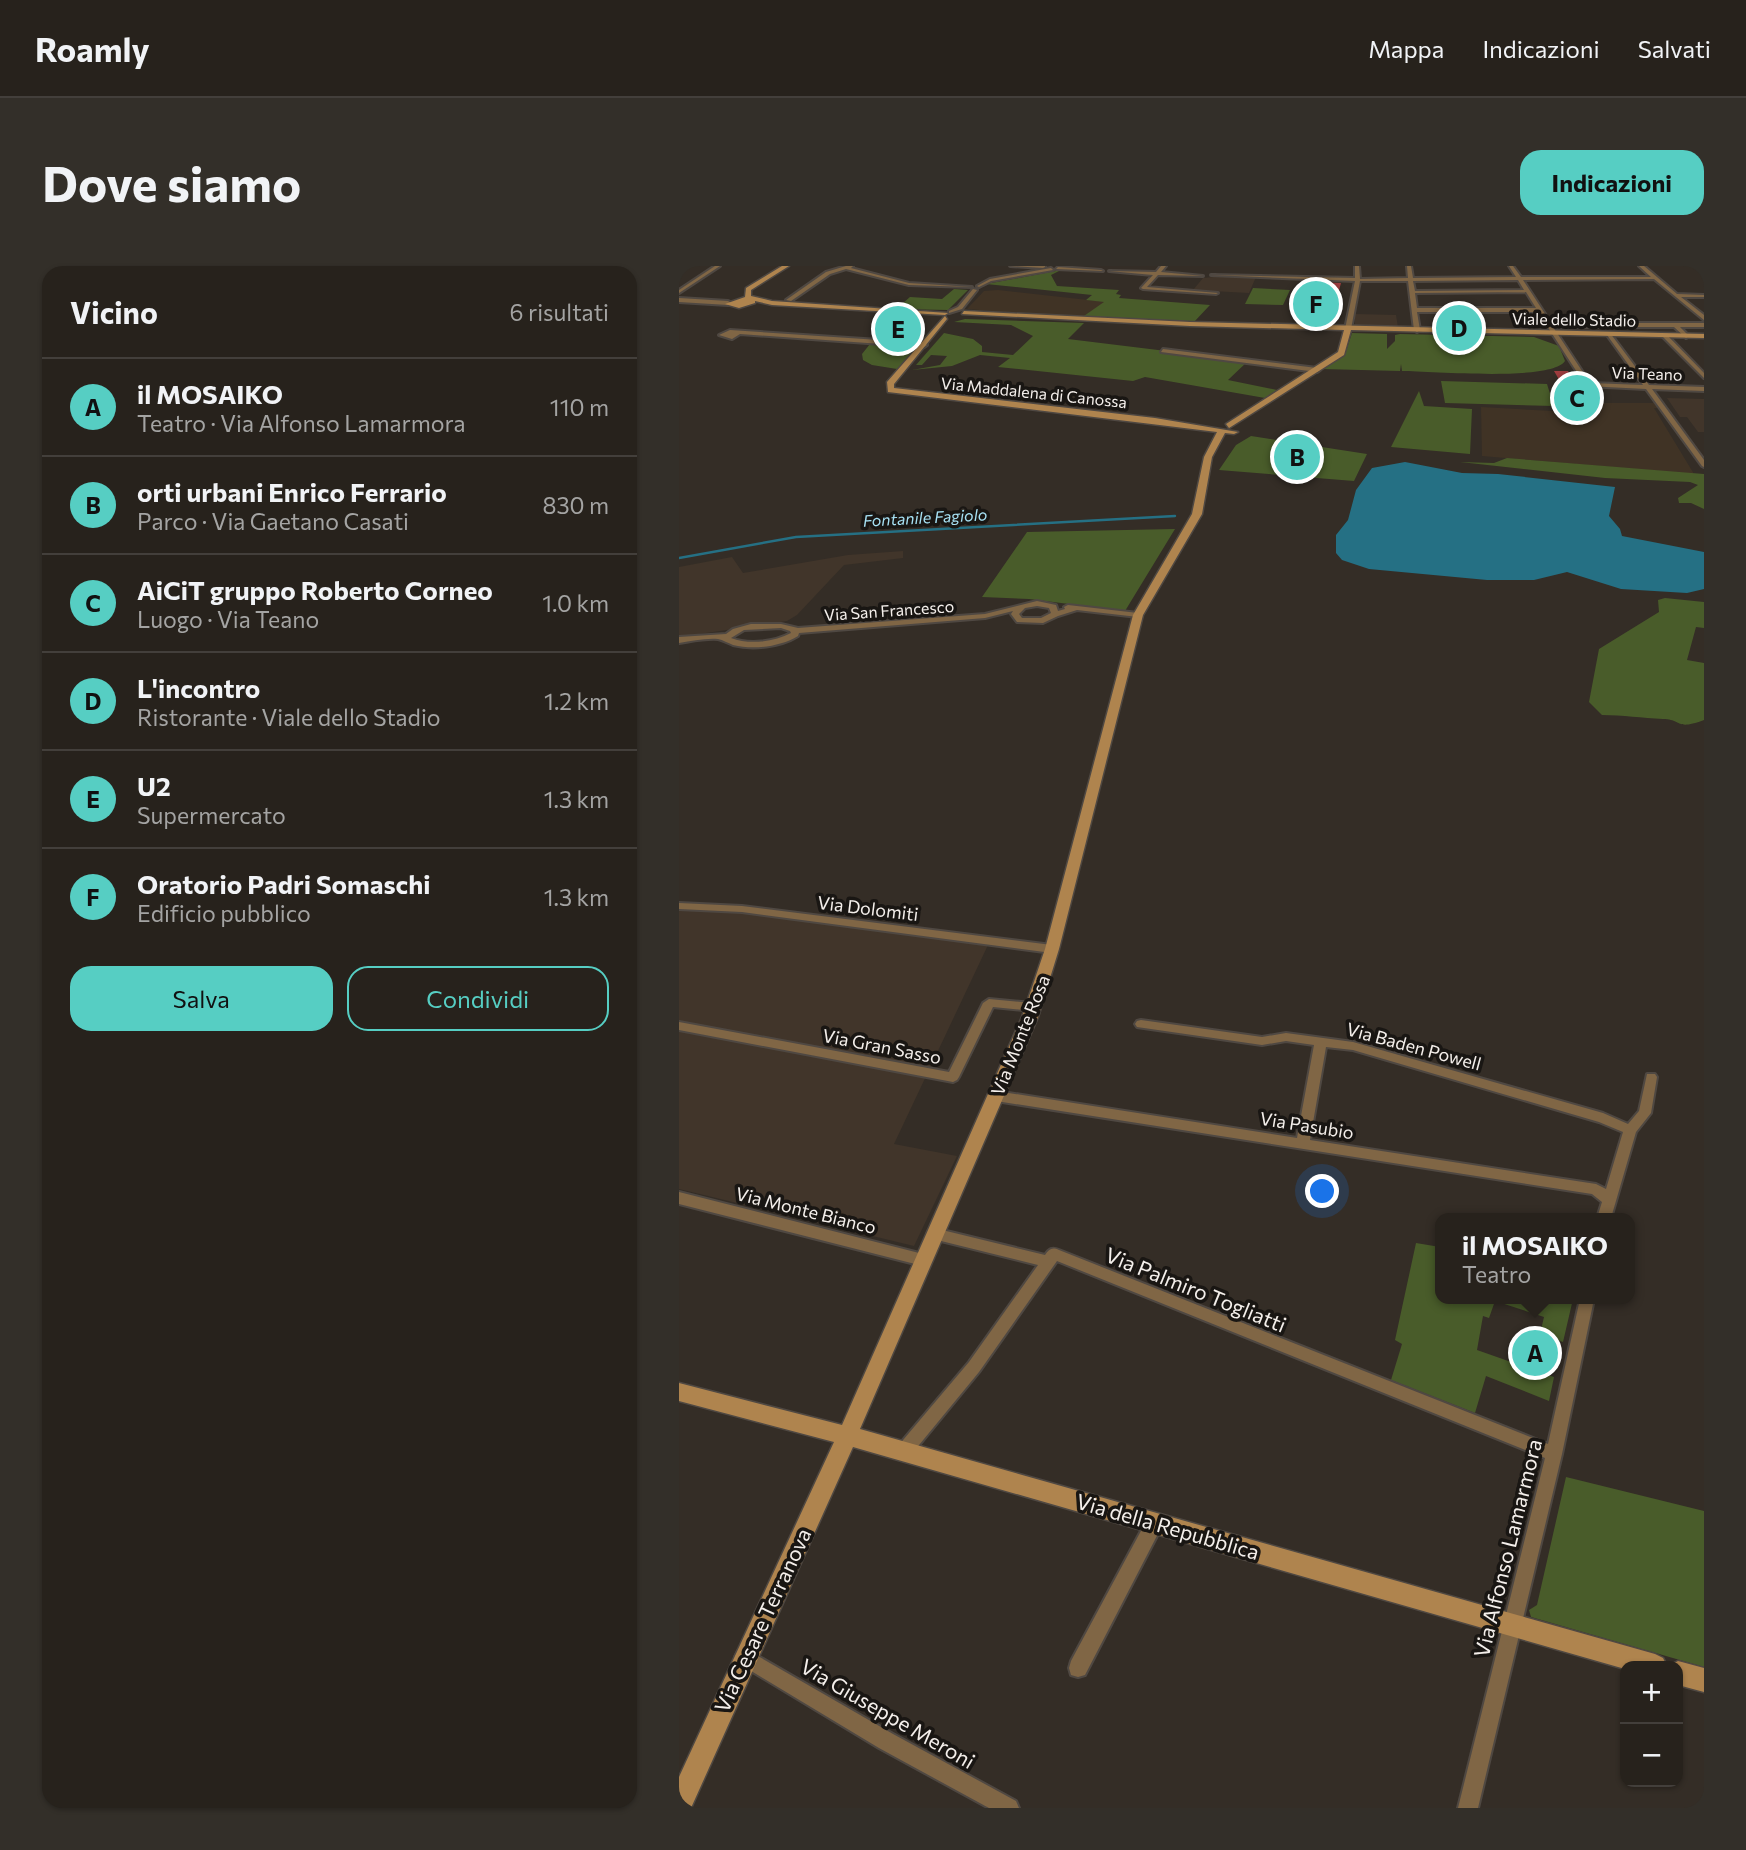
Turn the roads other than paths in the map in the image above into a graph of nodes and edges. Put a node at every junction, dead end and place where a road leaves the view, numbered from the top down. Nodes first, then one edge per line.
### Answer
1 (717, 266) edge
2 (780, 266) edge
3 (786, 266) edge
4 (1012, 266) edge
5 (1164, 266) edge
6 (1356, 266) edge
7 (1409, 266) edge
8 (1511, 266) edge
9 (1641, 266) edge
10 (849, 267) edge
11 (1054, 267) edge
12 (1101, 271) joint
13 (1563, 272) dead end
14 (770, 273) junction
15 (1157, 274) junction
16 (1204, 274) joint
17 (702, 276) junction
18 (688, 278) dead end
19 (1568, 278) junction
20 (1655, 278) junction
21 (1411, 279) junction
22 (1519, 279) junction
23 (1358, 280) junction
24 (975, 288) junction
25 (1527, 291) junction
26 (679, 292) edge
27 (1412, 292) junction
28 (1216, 293) dead end
29 (1677, 295) junction
30 (1704, 296) edge
31 (679, 300) edge
32 (752, 300) junction
33 (789, 300) dead end
34 (728, 303) junction
35 (743, 306) junction
36 (1415, 310) junction
37 (1540, 310) junction
38 (721, 311) dead end
39 (954, 314) junction
40 (1704, 318) edge
41 (1549, 325) junction
42 (1675, 325) junction
43 (1704, 325) edge
44 (1348, 329) junction
45 (1417, 330) junction
46 (739, 333) dead end
47 (1555, 333) junction
48 (1611, 335) junction
49 (1665, 336) junction
50 (1686, 336) junction
51 (1704, 336) edge
52 (931, 341) junction
53 (1163, 351) dead end
54 (913, 357) junction
55 (911, 366) junction
56 (1317, 370) junction
57 (1704, 376) edge
58 (896, 377) junction
59 (1650, 387) junction
60 (1704, 389) edge
61 (910, 392) junction
62 (1230, 428) junction
63 (1704, 465) edge
64 (1048, 605) junction
65 (1024, 606) junction
66 (1077, 608) junction
67 (1055, 614) junction
68 (1137, 615) junction
69 (985, 616) junction
70 (1020, 620) junction
71 (795, 631) junction
72 (727, 636) junction
73 (679, 640) edge
74 (679, 906) edge
75 (1052, 949) junction
76 (1033, 1007) junction
77 (1141, 1024) dead end
78 (679, 1026) edge
79 (1321, 1041) junction
80 (1651, 1077) dead end
81 (996, 1096) junction
82 (1630, 1130) junction
83 (1303, 1141) junction
84 (679, 1198) edge
85 (1608, 1199) junction
86 (1605, 1213) edge
87 (934, 1234) junction
88 (923, 1260) junction
89 (1048, 1262) junction
90 (1586, 1304) edge
91 (679, 1392) edge
92 (847, 1436) junction
93 (904, 1451) junction
94 (1554, 1454) junction
95 (1156, 1522) junction
96 (1511, 1625) junction
97 (744, 1657) junction
98 (1637, 1661) edge
99 (1078, 1668) dead end
100 (1683, 1674) edge
101 (1704, 1680) edge
102 (679, 1805) edge
103 (1009, 1808) edge
104 (1468, 1808) edge

1 - 17 street
2 - 14 street
3 - 14 street
4 - 11 street
5 - 15 street
6 - 23 street
7 - 21 street
8 - 22 street
9 - 20 street
10 - 24 street
10 - 33 street
11 - 12 street
11 - 24 street
12 - 15 street
13 - 19 street
14 - 32 street
14 - 34 street
15 - 16 street
15 - 28 street
16 - 23 street
17 - 18 street
17 - 26 street
19 - 20 street
19 - 22 street
20 - 29 street
21 - 22 street
21 - 23 street
21 - 27 street
22 - 25 street
23 - 44 street
24 - 39 street
25 - 27 street
25 - 37 street
27 - 36 street
29 - 30 street
29 - 40 street
31 - 34 street
32 - 34 street, Viale dello Stadio
32 - 35 street
32 - 39 street, Viale dello Stadio
34 - 35 street, Viale dello Stadio
34 - 38 street
35 - 39 street, Viale dello Stadio
36 - 37 street
36 - 45 street
37 - 41 street
39 - 44 street, Viale dello Stadio
39 - 52 street
39 - 52 street
41 - 42 street
41 - 47 street
42 - 43 street
42 - 50 street
44 - 45 street, Viale dello Stadio
44 - 56 street
45 - 47 street, Viale dello Stadio
46 - 52 street
47 - 48 street, Viale dello Stadio
47 - 59 street, Via Teano
48 - 49 street, Viale dello Stadio
48 - 59 street
49 - 50 street, Viale dello Stadio
49 - 57 street
50 - 51 street, Viale dello Stadio
52 - 54 street
52 - 55 street
53 - 56 street
54 - 55 street
54 - 58 street
55 - 58 street
55 - 61 street
56 - 62 street
58 - 61 street
59 - 60 street, Via Teano
59 - 63 street
61 - 62 street, Via Maddalena di Canossa
62 - 68 street, Via Monte Rosa
64 - 65 street, Via San Francesco
64 - 66 street, Via San Francesco
64 - 67 street
65 - 69 street, Via San Francesco
65 - 70 street
66 - 67 street, Via San Francesco
66 - 68 street, Via San Francesco
67 - 70 street, Via San Francesco
68 - 75 street, Via Monte Rosa
69 - 70 street, Via San Francesco
69 - 71 street, Via San Francesco
71 - 72 street, Via San Francesco
71 - 72 street, Via San Francesco
72 - 73 street, Via San Francesco
74 - 75 street, Via Dolomiti
75 - 76 street, Via Monte Rosa
76 - 78 street, Via Gran Sasso
76 - 81 street, Via Monte Rosa
77 - 79 street, Via Baden Powell
79 - 82 street, Via Baden Powell
79 - 83 street
80 - 82 street
81 - 83 street, Via Pasubio
81 - 87 street, Via Monte Rosa
82 - 85 street
83 - 85 street, Via Pasubio
84 - 88 street, Via Monte Bianco
85 - 86 street
87 - 88 street, Via Monte Rosa
87 - 89 street
88 - 92 street, Via Monte Rosa
89 - 93 street
89 - 94 street, Via Palmiro Togliatti
90 - 94 street, Via Alfonso Lamarmora
91 - 92 street, Via della Repubblica
92 - 93 street, Via della Repubblica
92 - 97 street, Via Cesare Terranova
93 - 95 street, Via della Repubblica
94 - 96 street, Via Alfonso Lamarmora
95 - 96 street, Via della Repubblica
95 - 99 street
96 - 98 street, Via della Repubblica
96 - 104 street, Via Alfonso Lamarmora
97 - 102 street, Via Cesare Terranova
97 - 103 street, Via Giuseppe Meroni
100 - 101 street

